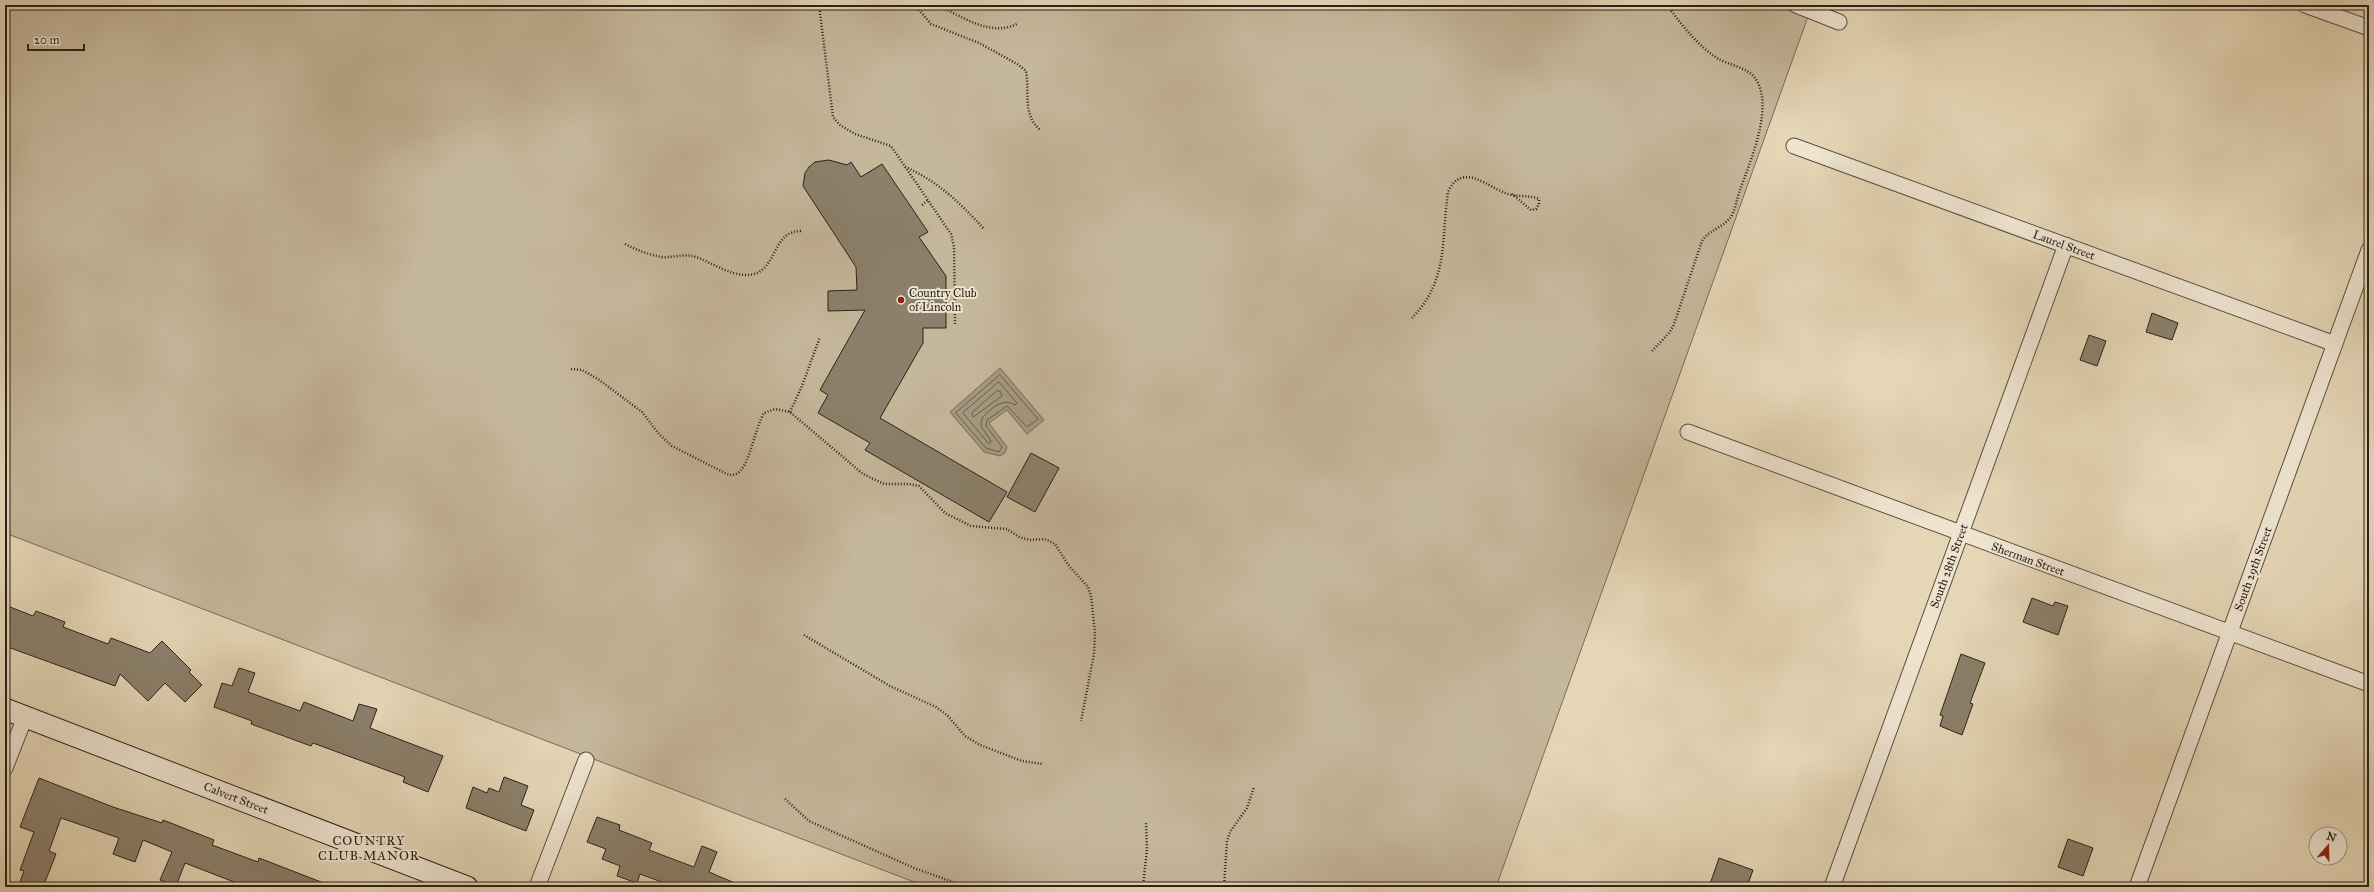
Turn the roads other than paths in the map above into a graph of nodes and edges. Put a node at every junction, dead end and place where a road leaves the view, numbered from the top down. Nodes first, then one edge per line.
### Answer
1 (1796, 5) edge
2 (2306, 5) edge
3 (1839, 22) dead end
4 (2369, 28) edge
5 (1794, 146) dead end
6 (2066, 245) junction
7 (2369, 250) edge
8 (2335, 344) junction
9 (1688, 432) dead end
10 (1960, 535) junction
11 (2230, 633) junction
12 (2369, 684) edge
13 (5, 709) edge
14 (25, 717) junction
15 (586, 760) dead end
16 (5, 768) edge
17 (467, 887) edge
18 (537, 887) edge
19 (1832, 887) edge
20 (2137, 887) edge

1 - 3 street
2 - 4 street
5 - 6 street, Laurel Street
6 - 8 street, Laurel Street
6 - 10 street, South 28th Street
7 - 8 street, South 29th Street
8 - 11 street, South 29th Street
9 - 10 street, Sherman Street
10 - 11 street, Sherman Street
10 - 19 street, South 28th Street
11 - 12 street, Sherman Street
11 - 20 street, South 29th Street
13 - 14 street, Calvert Street
14 - 16 street
14 - 17 street, Calvert Street
15 - 18 street

